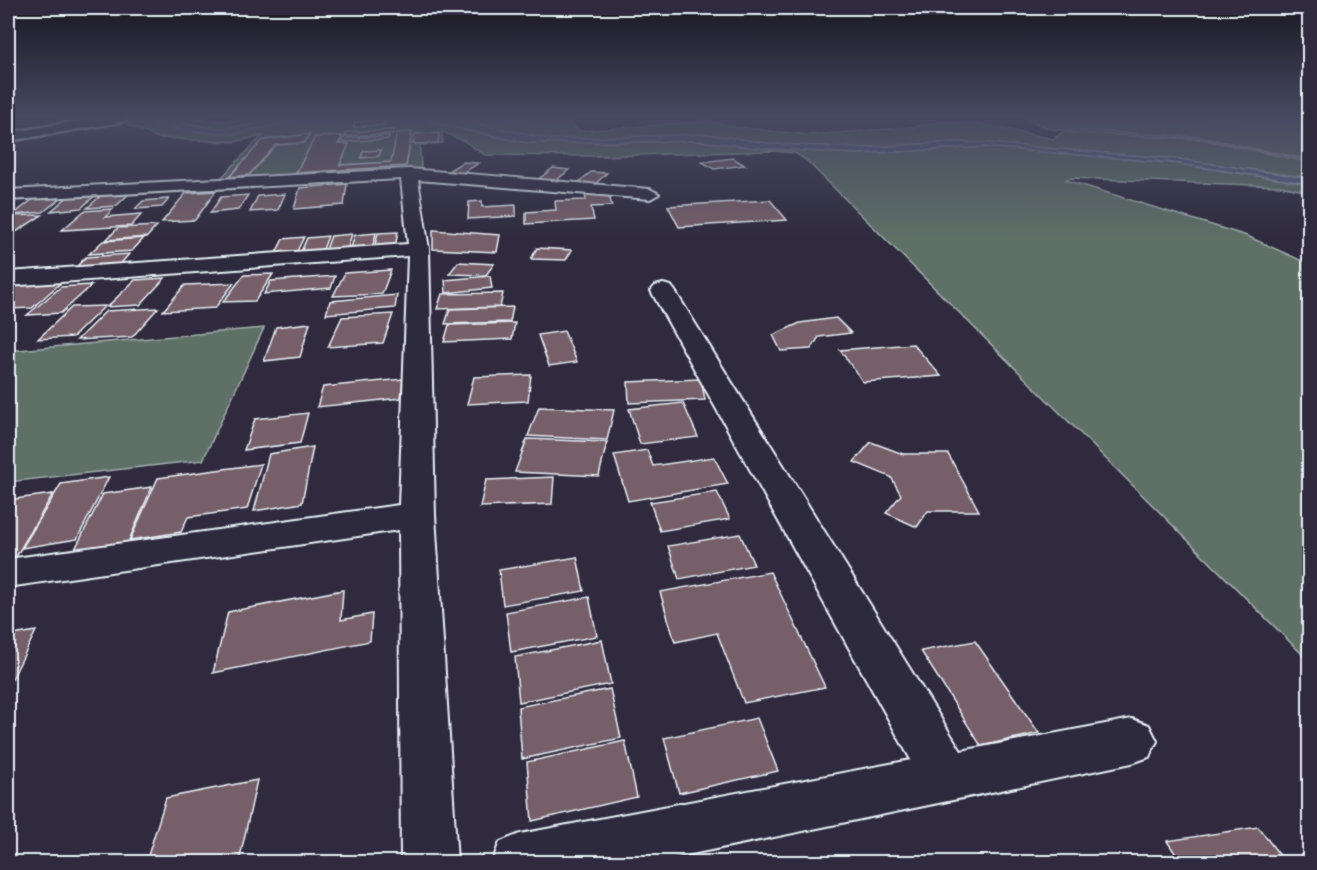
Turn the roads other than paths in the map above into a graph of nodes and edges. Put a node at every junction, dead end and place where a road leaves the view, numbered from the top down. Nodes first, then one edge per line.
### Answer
1 (409, 174) junction
2 (650, 194) dead end
3 (8, 195) edge
4 (419, 249) junction
5 (8, 279) edge
6 (663, 291) dead end
7 (417, 515) junction
8 (8, 573) edge
9 (1132, 741) dead end
10 (948, 777) junction
11 (429, 862) edge
12 (520, 862) edge

1 - 2 street
1 - 3 street
1 - 4 street
4 - 5 street
4 - 7 street
6 - 10 street
7 - 8 street
7 - 11 street
9 - 10 street
10 - 12 street

